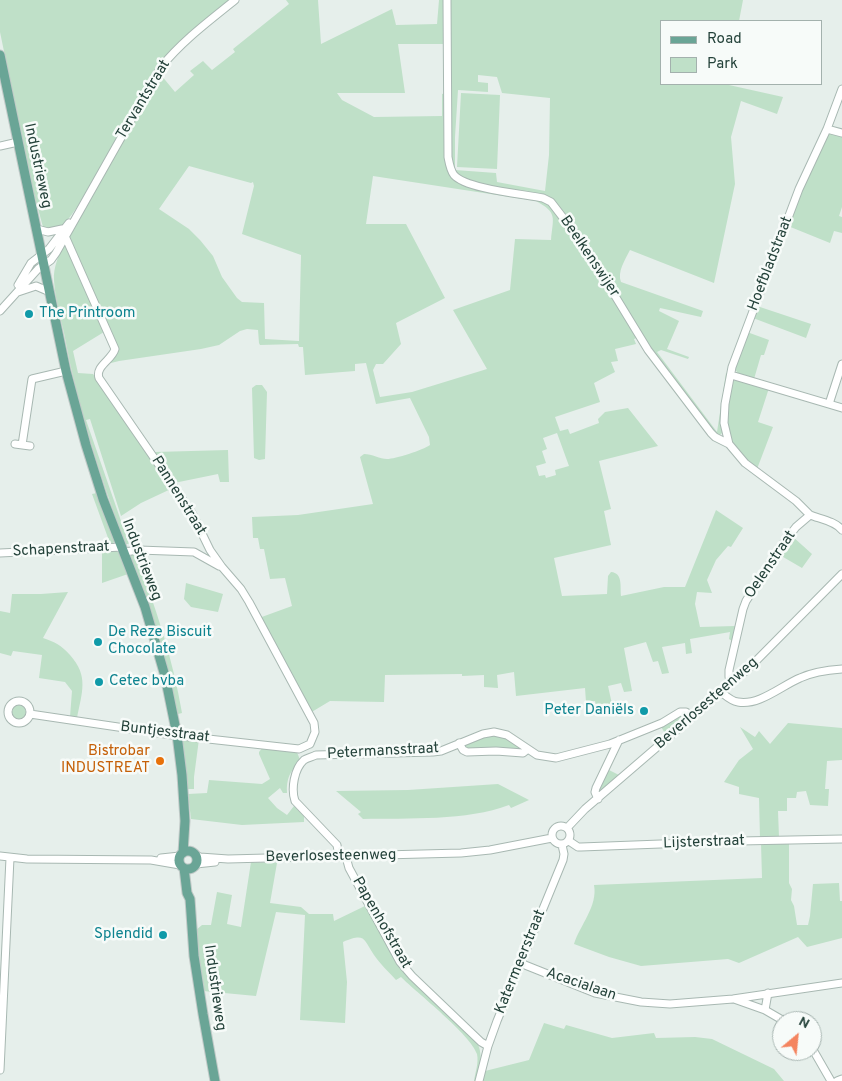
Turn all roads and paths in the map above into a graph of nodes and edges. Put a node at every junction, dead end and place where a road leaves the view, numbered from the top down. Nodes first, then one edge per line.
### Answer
1 (235, 0) edge
2 (447, 0) edge
3 (0, 55) edge
4 (842, 89) edge
5 (827, 129) junction
6 (842, 133) edge
7 (18, 142) junction
8 (0, 146) edge
9 (36, 229) junction
10 (64, 233) junction
11 (42, 254) junction
12 (44, 265) junction
13 (50, 292) junction
14 (14, 295) junction
15 (0, 311) edge
16 (842, 364) edge
17 (66, 371) junction
18 (731, 375) junction
19 (830, 404) junction
20 (842, 408) edge
21 (729, 444) junction
22 (30, 446) dead end
23 (810, 515) junction
24 (841, 527) edge
25 (123, 549) junction
26 (0, 553) edge
27 (222, 568) junction
28 (842, 574) edge
29 (842, 669) edge
30 (733, 682) junction
31 (721, 692) junction
32 (30, 714) dead end
33 (693, 717) junction
34 (177, 735) junction
35 (619, 740) junction
36 (459, 743) junction
37 (310, 744) junction
38 (528, 749) junction
39 (299, 750) junction
40 (316, 756) junction
41 (304, 760) junction
42 (598, 799) junction
43 (567, 828) junction
44 (552, 838) junction
45 (842, 839) edge
46 (565, 843) junction
47 (0, 856) edge
48 (343, 857) junction
49 (10, 858) junction
50 (188, 860) junction
51 (520, 963) junction
52 (842, 983) edge
53 (768, 994) junction
54 (733, 999) junction
55 (765, 1010) junction
56 (772, 1014) edge
57 (488, 1046) junction
58 (821, 1061) edge
59 (0, 1070) edge
60 (842, 1079) edge
61 (215, 1081) edge
62 (479, 1081) edge
63 (831, 1081) edge
64 (837, 1081) edge

1 - 10 street, Tervantstraat
2 - 21 street, Beelkenswijer
3 - 7 main road, Industrieweg
4 - 5 street, Hoefbladstraat
5 - 6 street
5 - 18 street, Hoefbladstraat
7 - 8 street
7 - 9 main road, Industrieweg
9 - 10 street
9 - 11 main road, Industrieweg
10 - 11 street, Tervantstraat
10 - 12 street, Tervantstraat
10 - 27 street, Pannenstraat
11 - 12 main road, Industrieweg
11 - 14 street, Tervantstraat
12 - 13 main road, Industrieweg
12 - 14 street, Tervantstraat
13 - 14 street, Tervantstraat
13 - 17 main road, Industrieweg
14 - 15 street, Tervantstraat
16 - 19 street
17 - 22 street
17 - 25 main road, Industrieweg
18 - 19 street
18 - 21 street, Hoefbladstraat
19 - 20 street
21 - 23 street, Beelkenswijer
23 - 24 street
23 - 30 street, Oelenstraat
25 - 26 street, Schapenstraat
25 - 27 street, Schapenstraat
25 - 34 main road, Industrieweg
27 - 37 street, Pannenstraat
28 - 30 street, Beverlosesteenweg
29 - 31 street
30 - 31 street, Beverlosesteenweg
31 - 33 street, Beverlosesteenweg
32 - 34 street, Buntjesstraat
33 - 35 street, Petermansstraat
33 - 42 street, Beverlosesteenweg
34 - 39 street, Buntjesstraat
34 - 50 main road, Industrieweg
35 - 38 street, Petermansstraat
35 - 42 street
36 - 38 street, Petermansstraat
36 - 38 street, Petermansstraat
36 - 40 street, Petermansstraat
37 - 39 street
37 - 40 street
39 - 41 street
40 - 41 street, Petermansstraat
41 - 48 street
42 - 43 street, Beverlosesteenweg
43 - 44 street, Beverlosesteenweg
43 - 46 street
44 - 46 street
44 - 48 street, Beverlosesteenweg
45 - 46 street, Lijsterstraat
46 - 51 street, Katermeerstraat
47 - 49 street, Beverlosesteenweg
48 - 50 street, Beverlosesteenweg
48 - 57 street, Papenhofstraat
49 - 50 street, Beverlosesteenweg
49 - 59 street
50 - 61 main road, Industrieweg
51 - 54 street, Acacialaan
51 - 57 street, Katermeerstraat
52 - 53 street, Acacialaan
53 - 54 street, Acacialaan
53 - 55 street
54 - 55 street, Acacialaan
55 - 56 street, Acacialaan
57 - 62 street, Katermeerstraat
58 - 63 street
60 - 64 street

